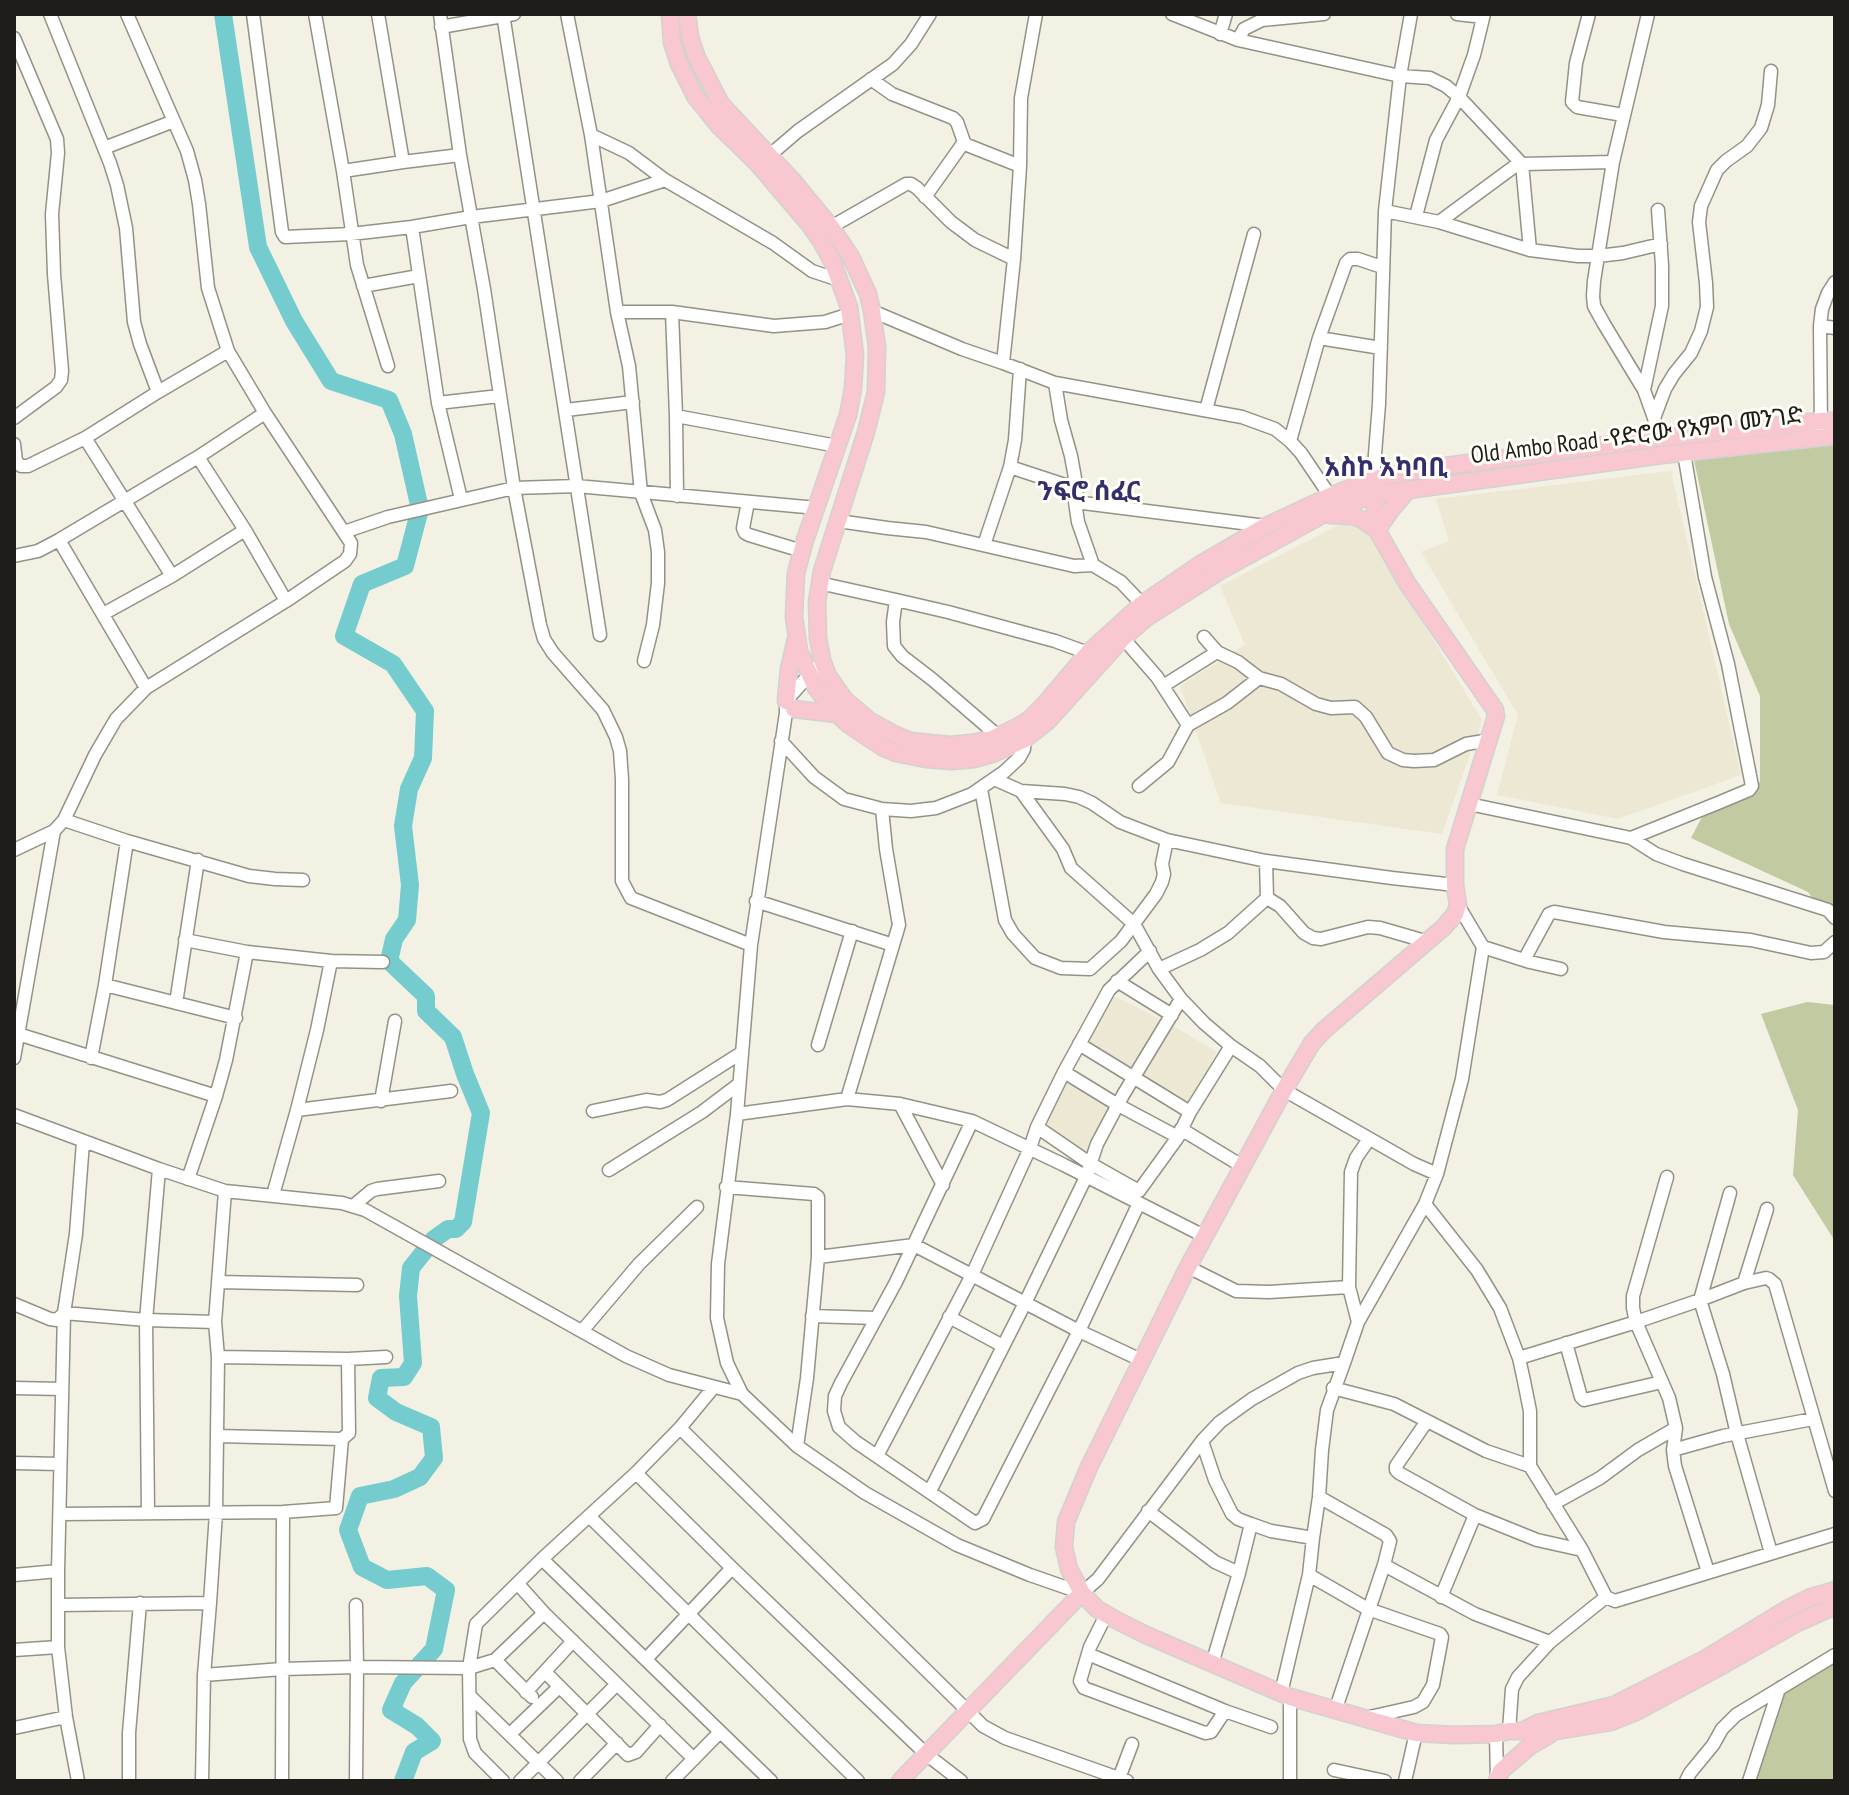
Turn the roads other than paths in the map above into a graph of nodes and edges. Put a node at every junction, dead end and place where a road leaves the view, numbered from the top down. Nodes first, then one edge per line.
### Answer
1 (50, 14) edge
2 (127, 14) edge
3 (253, 14) edge
4 (315, 14) edge
5 (378, 14) edge
6 (567, 14) edge
7 (684, 14) edge
8 (930, 14) edge
9 (1036, 14) edge
10 (1172, 14) edge
11 (1226, 14) edge
12 (1324, 14) edge
13 (1404, 14) edge
14 (1411, 14) edge
15 (1457, 14) edge
16 (1589, 14) edge
17 (1648, 14) edge
18 (507, 15) edge
19 (1484, 15) edge
20 (440, 21) edge
21 (1220, 34) junction
22 (14, 38) edge
23 (1238, 40) junction
24 (1771, 71) dead end
25 (1400, 76) junction
26 (871, 79) junction
27 (1459, 97) junction
28 (1623, 115) junction
29 (174, 121) junction
30 (591, 135) junction
31 (964, 142) junction
32 (104, 148) junction
33 (460, 155) junction
34 (770, 155) junction
35 (403, 162) junction
36 (1613, 162) junction
37 (1520, 164) junction
38 (1020, 166) junction
39 (343, 171) junction
40 (665, 180) junction
41 (925, 197) junction
42 (601, 201) junction
43 (534, 210) junction
44 (1658, 210) dead end
45 (1385, 211) junction
46 (1416, 216) junction
47 (471, 217) junction
48 (1439, 222) junction
49 (412, 227) junction
50 (831, 227) junction
51 (351, 234) junction
52 (1254, 234) dead end
53 (1661, 244) junction
54 (1530, 250) junction
55 (1598, 256) junction
56 (1014, 259) junction
57 (1382, 267) junction
58 (419, 276) junction
59 (839, 280) junction
60 (1835, 282) edge
61 (363, 286) junction
62 (872, 311) junction
63 (617, 312) junction
64 (672, 312) junction
65 (850, 314) junction
66 (1820, 326) junction
67 (1835, 328) edge
68 (1319, 338) junction
69 (1381, 348) junction
70 (228, 351) junction
71 (1003, 363) junction
72 (388, 366) dead end
73 (1020, 369) junction
74 (1055, 383) junction
75 (1644, 390) junction
76 (158, 392) junction
77 (499, 396) junction
78 (633, 402) junction
79 (438, 403) junction
80 (566, 410) junction
81 (1206, 410) junction
82 (265, 413) junction
83 (676, 416) junction
84 (14, 418) edge
85 (1654, 418) junction
86 (1828, 428) edge
87 (85, 438) junction
88 (1660, 438) junction
89 (1290, 441) junction
90 (14, 444) edge
91 (837, 446) junction
92 (1684, 453) junction
93 (198, 457) junction
94 (1010, 467) junction
95 (577, 486) junction
96 (1373, 487) junction
97 (514, 488) junction
98 (1409, 489) junction
99 (641, 493) junction
100 (677, 496) junction
101 (1076, 496) junction
102 (1330, 496) junction
103 (461, 499) junction
104 (124, 500) junction
105 (748, 502) junction
106 (817, 508) junction
107 (1324, 514) junction
108 (838, 521) junction
109 (1266, 526) junction
110 (245, 530) junction
111 (1377, 530) junction
112 (344, 532) junction
113 (59, 540) junction
114 (984, 545) junction
115 (802, 551) junction
116 (14, 556) edge
117 (1093, 565) junction
118 (172, 576) junction
119 (819, 583) junction
120 (896, 600) junction
121 (286, 601) junction
122 (1142, 604) junction
123 (103, 614) junction
124 (600, 635) dead end
125 (1204, 637) dead end
126 (796, 638) junction
127 (1123, 638) junction
128 (1217, 652) junction
129 (1088, 653) junction
130 (644, 661) dead end
131 (1259, 678) junction
132 (818, 679) junction
133 (1163, 686) junction
134 (146, 688) junction
135 (789, 707) junction
136 (837, 714) junction
137 (1188, 725) junction
138 (998, 736) junction
139 (1025, 739) junction
140 (1490, 740) junction
141 (781, 741) junction
142 (994, 779) junction
143 (1139, 786) dead end
144 (981, 789) junction
145 (1021, 791) junction
146 (1469, 804) junction
147 (882, 809) junction
148 (64, 820) junction
149 (54, 831) junction
150 (1631, 838) junction
151 (1167, 840) junction
152 (127, 841) junction
153 (14, 850) edge
154 (198, 860) junction
155 (1266, 861) junction
156 (303, 880) dead end
157 (1455, 885) junction
158 (1267, 898) junction
159 (756, 901) junction
160 (1458, 905) junction
161 (1835, 918) edge
162 (1134, 924) junction
163 (852, 931) junction
164 (185, 940) junction
165 (1425, 941) junction
166 (1835, 942) edge
167 (751, 945) junction
168 (893, 945) junction
169 (1483, 947) junction
170 (1150, 951) junction
171 (247, 952) junction
172 (1524, 960) junction
173 (331, 961) junction
174 (383, 962) dead end
175 (1159, 969) junction
176 (1561, 969) dead end
177 (1117, 981) junction
178 (105, 985) junction
179 (1181, 999) junction
180 (176, 1003) junction
181 (1172, 1015) junction
182 (236, 1018) junction
183 (395, 1021) dead end
184 (18, 1034) junction
185 (1079, 1044) junction
186 (818, 1045) dead end
187 (1231, 1046) junction
188 (741, 1053) junction
189 (14, 1058) edge
190 (91, 1058) junction
191 (1064, 1072) junction
192 (1134, 1077) junction
193 (739, 1084) junction
194 (1284, 1090) junction
195 (451, 1091) dead end
196 (216, 1096) junction
197 (847, 1099) junction
198 (381, 1101) junction
199 (900, 1104) junction
200 (1118, 1105) junction
201 (297, 1110) junction
202 (593, 1111) dead end
203 (1190, 1112) junction
204 (737, 1114) junction
205 (14, 1115) edge
206 (972, 1121) junction
207 (1037, 1127) junction
208 (1180, 1133) junction
209 (1369, 1139) junction
210 (83, 1142) junction
211 (1030, 1148) junction
212 (1091, 1164) junction
213 (1242, 1166) junction
214 (159, 1169) junction
215 (609, 1170) dead end
216 (1437, 1174) junction
217 (1086, 1177) junction
218 (1667, 1177) dead end
219 (188, 1179) junction
220 (439, 1181) dead end
221 (943, 1185) junction
222 (726, 1187) junction
223 (225, 1191) junction
224 (1730, 1193) dead end
225 (273, 1195) junction
226 (1425, 1204) junction
227 (1138, 1205) junction
228 (353, 1206) junction
229 (697, 1207) dead end
230 (1767, 1209) dead end
231 (1204, 1236) junction
232 (914, 1245) junction
233 (818, 1257) junction
234 (1188, 1267) junction
235 (972, 1275) junction
236 (219, 1282) junction
237 (1744, 1283) junction
238 (357, 1285) dead end
239 (1349, 1287) junction
240 (1700, 1300) junction
241 (1025, 1303) junction
242 (14, 1304) edge
243 (64, 1313) junction
244 (812, 1316) junction
245 (949, 1317) junction
246 (876, 1318) junction
247 (146, 1320) junction
248 (215, 1322) junction
249 (1358, 1322) junction
250 (1636, 1322) junction
251 (582, 1331) junction
252 (1079, 1331) junction
253 (1566, 1343) junction
254 (1003, 1346) junction
255 (218, 1357) junction
256 (386, 1357) dead end
257 (1519, 1358) junction
258 (348, 1359) junction
259 (1141, 1360) junction
260 (1344, 1363) junction
261 (1662, 1382) junction
262 (14, 1388) edge
263 (713, 1388) junction
264 (1333, 1388) junction
265 (62, 1389) junction
266 (742, 1394) junction
267 (1813, 1419) junction
268 (1427, 1421) junction
269 (680, 1428) junction
270 (1676, 1428) junction
271 (1737, 1434) junction
272 (217, 1436) junction
273 (342, 1439) junction
274 (1202, 1441) junction
275 (797, 1446) junction
276 (1673, 1450) junction
277 (877, 1456) junction
278 (14, 1463) edge
279 (60, 1464) junction
280 (1530, 1466) junction
281 (636, 1473) junction
282 (930, 1491) junction
283 (1835, 1491) edge
284 (1319, 1497) junction
285 (1553, 1504) junction
286 (1148, 1511) junction
287 (283, 1512) junction
288 (148, 1513) junction
289 (216, 1513) junction
290 (60, 1514) junction
291 (1475, 1515) junction
292 (590, 1517) junction
293 (1251, 1524) junction
294 (1835, 1534) edge
295 (1313, 1538) junction
296 (1582, 1550) junction
297 (1771, 1553) junction
298 (542, 1559) junction
299 (1384, 1565) junction
300 (732, 1568) junction
301 (58, 1571) junction
302 (1708, 1572) junction
303 (1239, 1573) junction
304 (14, 1575) edge
305 (1309, 1575) junction
306 (518, 1584) junction
307 (1835, 1590) edge
308 (1082, 1593) junction
309 (1441, 1597) junction
310 (1606, 1597) junction
311 (140, 1603) junction
312 (210, 1603) junction
313 (58, 1605) junction
314 (356, 1605) dead end
315 (1835, 1606) edge
316 (1368, 1609) junction
317 (544, 1613) junction
318 (688, 1614) junction
319 (1106, 1615) junction
320 (1758, 1635) junction
321 (573, 1641) junction
322 (1550, 1642) junction
323 (58, 1647) junction
324 (14, 1650) edge
325 (1088, 1654) junction
326 (1835, 1655) edge
327 (646, 1659) junction
328 (495, 1660) junction
329 (1212, 1664) junction
330 (357, 1667) junction
331 (469, 1668) junction
332 (282, 1669) junction
333 (545, 1672) junction
334 (204, 1675) junction
335 (617, 1684) junction
336 (559, 1687) junction
337 (1779, 1689) junction
338 (526, 1692) junction
339 (1285, 1695) junction
340 (470, 1696) junction
341 (539, 1705) junction
342 (966, 1711) junction
343 (1225, 1711) junction
344 (1335, 1711) junction
345 (587, 1714) junction
346 (66, 1717) junction
347 (1363, 1719) junction
348 (660, 1725) junction
349 (1271, 1727) dead end
350 (14, 1728) edge
351 (720, 1732) junction
352 (1509, 1732) junction
353 (1416, 1733) junction
354 (1551, 1733) junction
355 (510, 1734) junction
356 (617, 1743) junction
357 (1132, 1744) dead end
358 (926, 1754) junction
359 (694, 1759) junction
360 (539, 1763) junction
361 (1334, 1770) dead end
362 (1121, 1780) edge
363 (78, 1781) edge
364 (129, 1781) edge
365 (202, 1781) edge
366 (282, 1781) edge
367 (356, 1781) edge
368 (503, 1781) edge
369 (520, 1781) edge
370 (557, 1781) edge
371 (580, 1781) edge
372 (672, 1781) edge
373 (771, 1781) edge
374 (858, 1781) edge
375 (900, 1781) edge
376 (961, 1781) edge
377 (1290, 1781) edge
378 (1385, 1781) edge
379 (1405, 1781) edge
380 (1497, 1781) edge
381 (1686, 1781) edge
382 (1749, 1781) edge

1 - 32 street
2 - 29 street
3 - 51 street
4 - 39 street
5 - 35 street
6 - 30 street
7 - 34 main road, Old Ambo Road -የድሮው የአምቦ መንገድ
7 - 59 main road, Old Ambo Road -የድሮው የአምቦ መንገድ
8 - 26 street
9 - 38 street
10 - 21 street
11 - 21 street
12 - 23 street
13 - 14 street
14 - 25 street
15 - 19 street
16 - 28 street
17 - 28 street
18 - 20 street
18 - 43 street
19 - 27 street
20 - 33 street
21 - 23 street
22 - 84 street
23 - 25 street
24 - 85 street
25 - 27 street
25 - 45 street
26 - 31 street
26 - 34 street
27 - 37 street
27 - 46 street
28 - 36 street
29 - 32 street
29 - 70 street
30 - 40 street
30 - 42 street
31 - 38 street
31 - 41 street
32 - 76 street
33 - 35 street
33 - 47 street
34 - 50 main road, Old Ambo Road -የድሮው የአምቦ መንገድ
35 - 39 street
36 - 37 street
36 - 55 street
37 - 48 street
37 - 54 street
38 - 56 street
39 - 51 street
40 - 42 street
40 - 59 street
41 - 50 street
41 - 56 street
42 - 43 street
42 - 63 street
43 - 47 street
43 - 80 street
44 - 53 street
45 - 46 street
45 - 57 street
46 - 48 street
47 - 49 street
47 - 77 street
48 - 54 street
49 - 51 street
49 - 58 street
50 - 62 main road, Old Ambo Road -የድሮው የአምቦ መንገድ
51 - 61 street
52 - 81 street
53 - 55 street
53 - 75 street
54 - 55 street
55 - 75 street
56 - 71 street
57 - 68 street
57 - 69 street
58 - 61 street
58 - 79 street
59 - 65 main road, Old Ambo Road -የድሮው የአምቦ መንገድ
60 - 66 street
61 - 72 street
62 - 71 street
62 - 108 main road, Old Ambo Road -የድሮው የአምቦ መንገድ
63 - 64 street
63 - 78 street
64 - 65 street
64 - 83 street
65 - 91 main road, Old Ambo Road -የድሮው የአምቦ መንገድ
66 - 67 street
66 - 86 street
68 - 69 street
68 - 89 street
69 - 96 street
70 - 76 street
70 - 82 street
71 - 73 street
73 - 74 street
73 - 94 street
74 - 81 street
74 - 101 street
75 - 85 street
76 - 87 street
77 - 79 street
77 - 97 street
78 - 80 street
78 - 99 street
79 - 103 street
80 - 95 street
81 - 89 street
82 - 93 street
82 - 112 street
83 - 91 street
83 - 100 street
85 - 88 street
86 - 88 main road, Old Ambo Road -የድሮው የአምቦ መንገድ
86 - 92 main road, Old Ambo Road -የድሮው የአምቦ መንገድ
87 - 90 street
87 - 104 street
88 - 96 main road, Old Ambo Road -የድሮው የአምቦ መንገድ
89 - 102 street
91 - 106 main road, Old Ambo Road -የድሮው የአምቦ መንገድ
92 - 98 main road, Old Ambo Road -የድሮው የአምቦ መንገድ
92 - 150 street
93 - 104 street
93 - 110 street
94 - 101 street
94 - 114 street
95 - 97 street
95 - 99 street
95 - 124 street
96 - 98 main road, Old Ambo Road -የድሮው የአምቦ መንገድ
96 - 102 main road, Old Ambo Road -የድሮው የአምቦ መንገድ
96 - 107 main road, Old Ambo Road -የድሮው የአምቦ መንገድ
96 - 111 main road
97 - 103 street
97 - 167 street
98 - 111 main road
99 - 100 street
99 - 130 street
100 - 105 street
101 - 109 street
101 - 117 street
102 - 109 main road, Old Ambo Road -የድሮው የአምቦ መንገድ
103 - 112 street
104 - 113 street
104 - 118 street
105 - 106 street
105 - 115 street
106 - 115 main road, Old Ambo Road -የድሮው የአምቦ መንገድ
107 - 111 main road
107 - 127 main road, Old Ambo Road -የድሮው የአምቦ መንገድ
108 - 114 street
108 - 119 main road, Old Ambo Road -የድሮው የአምቦ መንገድ
109 - 122 main road, Old Ambo Road -የድሮው የአምቦ መንገድ
110 - 118 street
110 - 121 street
111 - 140 main road
112 - 121 street
113 - 116 street
113 - 123 street
114 - 117 street
115 - 126 main road, Old Ambo Road -የድሮው የአምቦ መንገድ
117 - 122 street
118 - 123 street
119 - 120 street
119 - 132 main road, Old Ambo Road -የድሮው የአምቦ መንገድ
120 - 129 street
120 - 138 street
121 - 134 street
122 - 129 main road, Old Ambo Road -የድሮው የአምቦ መንገድ
123 - 134 street
125 - 128 street
126 - 132 main road, Old Ambo Road -የድሮው የአምቦ መንገድ
126 - 135 main road
127 - 133 street
127 - 139 main road, Old Ambo Road -የድሮው የአምቦ መንገድ
128 - 131 street
128 - 133 street
129 - 138 main road, Old Ambo Road -የድሮው የአምቦ መንገድ
131 - 137 street
131 - 140 street
132 - 135 street
132 - 136 main road, Old Ambo Road -የድሮው የአምቦ መንገድ
132 - 138 main road, Old Ambo Road -የድሮው የአምቦ መንገድ
133 - 137 street
134 - 148 street
135 - 136 main road
135 - 141 street
136 - 139 main road, Old Ambo Road -የድሮው የአምቦ መንገድ
137 - 143 street
139 - 142 street
140 - 146 main road
141 - 147 street
141 - 159 street
142 - 144 street
142 - 145 street
144 - 147 street
144 - 162 street
145 - 151 street
145 - 162 street
146 - 150 street
146 - 157 main road
147 - 168 street
148 - 149 street
148 - 152 street
149 - 153 street
149 - 184 street
150 - 161 street
151 - 155 street
151 - 162 street
152 - 154 street
152 - 178 street
154 - 156 street
154 - 164 street
155 - 157 street
155 - 158 street
157 - 160 main road
158 - 165 street
158 - 175 street
159 - 163 street
159 - 167 street
160 - 165 main road
160 - 169 street
162 - 170 street
163 - 168 street
163 - 186 street
164 - 171 street
164 - 180 street
165 - 194 main road
166 - 172 street
167 - 188 street
168 - 197 street
169 - 172 street
169 - 216 street
170 - 175 street
170 - 177 street
171 - 173 street
171 - 182 street
172 - 176 street
173 - 174 street
173 - 201 street
175 - 179 street
177 - 181 street
177 - 185 street
178 - 180 street
178 - 190 street
179 - 181 street
179 - 187 street
180 - 182 street
181 - 192 street
182 - 196 street
183 - 198 street
184 - 189 street
184 - 190 street
185 - 191 street
185 - 192 street
187 - 194 street
187 - 203 street
188 - 193 street
188 - 202 street
190 - 196 street
191 - 200 street
191 - 207 street
192 - 200 street
192 - 203 street
193 - 204 street
193 - 215 street
194 - 209 street
194 - 213 main road
195 - 198 street
196 - 219 street
197 - 199 street
197 - 204 street
198 - 201 street
199 - 206 street
199 - 221 street
200 - 208 street
200 - 212 street
201 - 225 street
203 - 208 street
204 - 222 street
205 - 210 street
206 - 211 street
206 - 221 street
207 - 211 street
207 - 212 street
208 - 212 street
208 - 213 street
209 - 216 street
209 - 239 street
210 - 214 street
210 - 243 street
211 - 217 street
211 - 235 street
212 - 217 street
213 - 231 main road
214 - 219 street
214 - 247 street
216 - 226 street
217 - 227 street
217 - 241 street
218 - 250 street
219 - 223 street
220 - 228 street
221 - 232 street
222 - 233 street
222 - 266 street
223 - 225 street
223 - 236 street
224 - 240 street
225 - 228 street
226 - 249 street
226 - 257 street
227 - 231 street
227 - 252 street
228 - 251 street
229 - 251 street
230 - 237 street
231 - 234 main road
232 - 233 street
232 - 235 street
232 - 246 street
233 - 244 street
234 - 239 street
234 - 259 main road
235 - 241 street
235 - 245 street
236 - 238 street
236 - 248 street
237 - 240 street
237 - 267 street
239 - 249 street
240 - 250 street
240 - 271 street
241 - 252 street
241 - 254 street
242 - 243 street
243 - 247 street
243 - 265 street
244 - 246 street
244 - 275 street
245 - 254 street
245 - 277 street
246 - 277 street
247 - 248 street
247 - 288 street
248 - 255 street
249 - 260 street
250 - 253 street
250 - 261 street
251 - 263 street
252 - 259 street
252 - 282 street
253 - 257 street
253 - 261 street
254 - 282 street
255 - 258 street
255 - 272 street
256 - 258 street
257 - 280 street
258 - 273 street
259 - 308 main road
260 - 264 street
260 - 274 street
261 - 270 street
262 - 265 street
263 - 266 street
263 - 269 street
264 - 268 street
264 - 284 street
265 - 279 street
266 - 275 street
267 - 271 street
267 - 283 street
268 - 280 street
268 - 291 street
269 - 281 street
269 - 342 street
270 - 276 street
270 - 285 street
271 - 276 street
271 - 297 street
272 - 273 street
272 - 289 street
273 - 287 street
274 - 286 street
274 - 293 street
275 - 308 street
276 - 302 street
277 - 282 street
278 - 279 street
279 - 290 street
280 - 285 street
281 - 292 street
281 - 300 street
284 - 295 street
284 - 299 street
285 - 296 street
286 - 303 street
286 - 308 street
287 - 289 street
287 - 332 street
288 - 289 street
288 - 290 street
289 - 312 street
290 - 301 street
291 - 296 street
291 - 309 street
292 - 298 street
292 - 318 street
293 - 295 street
293 - 303 street
294 - 297 street
295 - 305 street
296 - 310 street
297 - 302 street
298 - 306 street
298 - 327 street
299 - 309 street
299 - 316 street
300 - 318 street
300 - 358 street
301 - 304 street
301 - 313 street
302 - 310 street
303 - 329 street
305 - 316 street
305 - 339 street
306 - 317 street
306 - 331 street
307 - 320 main road
308 - 319 main road
308 - 342 main road
309 - 322 street
310 - 322 street
311 - 312 street
311 - 313 street
311 - 364 street
312 - 334 street
313 - 323 street
314 - 330 street
315 - 320 main road
316 - 344 street
316 - 347 street
317 - 321 street
317 - 328 street
318 - 327 street
318 - 374 street
319 - 325 street
319 - 329 main road
320 - 352 main road
320 - 354 main road
321 - 333 street
321 - 335 street
322 - 352 street
323 - 324 street
323 - 346 street
325 - 343 street
325 - 343 street
326 - 337 street
327 - 351 street
328 - 331 street
328 - 338 street
329 - 339 main road
330 - 331 street
330 - 332 street
330 - 367 street
331 - 340 street
332 - 334 street
332 - 366 street
333 - 336 street
333 - 338 street
334 - 365 street
335 - 345 street
335 - 348 street
336 - 341 street
336 - 345 street
337 - 381 street
337 - 382 street
338 - 341 street
339 - 344 main road
339 - 377 street
340 - 355 street
340 - 368 street
341 - 355 street
342 - 358 main road
342 - 362 street
343 - 349 street
344 - 347 main road
345 - 356 street
345 - 360 street
346 - 350 street
346 - 363 street
347 - 353 main road
348 - 356 street
348 - 359 street
351 - 359 street
351 - 373 street
352 - 353 main road
352 - 354 main road
352 - 380 street
353 - 379 street
354 - 380 main road
355 - 360 street
356 - 371 street
357 - 362 street
358 - 375 main road
358 - 376 street
359 - 372 street
360 - 369 street
360 - 370 street
361 - 378 street

